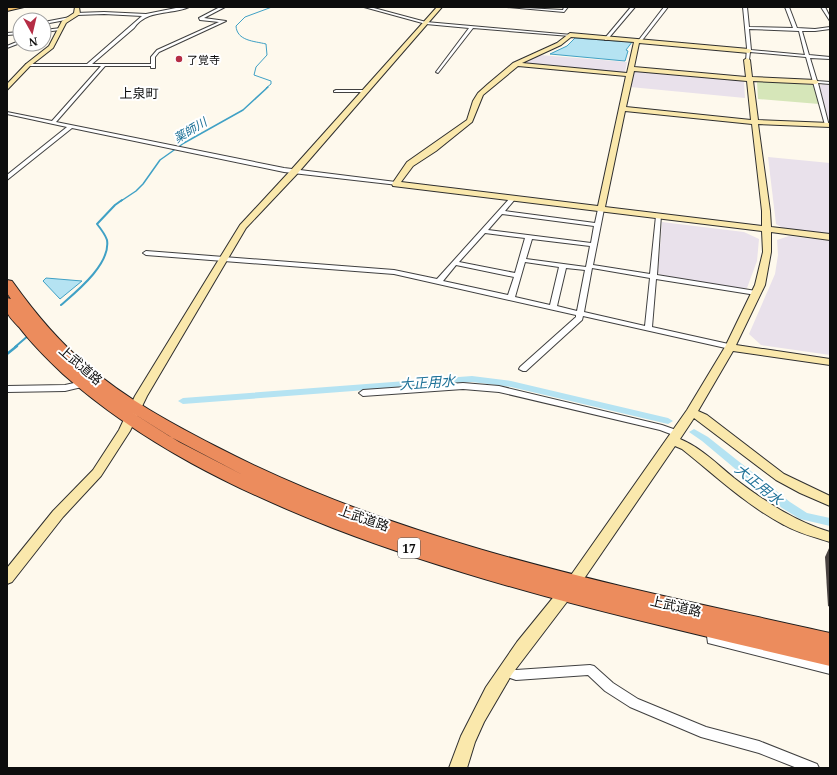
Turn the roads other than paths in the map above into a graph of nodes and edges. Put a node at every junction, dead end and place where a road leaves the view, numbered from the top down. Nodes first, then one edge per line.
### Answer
1 (21, 7) edge
2 (85, 7) edge
3 (187, 7) edge
4 (223, 7) edge
5 (366, 7) edge
6 (380, 7) edge
7 (440, 7) edge
8 (510, 7) edge
9 (566, 7) edge
10 (633, 7) edge
11 (666, 7) edge
12 (745, 7) edge
13 (787, 7) edge
14 (823, 7) edge
15 (7, 9) edge
16 (77, 10) edge
17 (376, 10) junction
18 (146, 15) junction
19 (70, 18) junction
20 (830, 20) edge
21 (52, 21) edge
22 (426, 23) junction
23 (472, 27) junction
24 (748, 28) junction
25 (830, 28) edge
26 (60, 29) junction
27 (795, 29) junction
28 (800, 29) junction
29 (52, 30) edge
30 (570, 35) junction
31 (606, 39) junction
32 (638, 41) junction
33 (748, 55) junction
34 (808, 56) junction
35 (830, 58) edge
36 (515, 64) junction
37 (28, 65) junction
38 (88, 65) junction
39 (104, 65) junction
40 (438, 72) dead end
41 (631, 72) junction
42 (750, 79) junction
43 (816, 82) junction
44 (830, 83) edge
45 (8, 85) edge
46 (336, 91) dead end
47 (366, 91) junction
48 (622, 109) junction
49 (7, 113) edge
50 (53, 122) junction
51 (755, 122) junction
52 (828, 125) edge
53 (71, 126) junction
54 (294, 172) junction
55 (7, 178) edge
56 (396, 184) junction
57 (513, 198) junction
58 (601, 209) junction
59 (500, 212) junction
60 (659, 216) junction
61 (598, 225) junction
62 (766, 229) junction
63 (483, 231) junction
64 (529, 237) junction
65 (830, 238) edge
66 (594, 246) junction
67 (146, 253) dead end
68 (222, 259) junction
69 (522, 260) junction
70 (455, 263) junction
71 (563, 266) junction
72 (589, 268) junction
73 (518, 276) junction
74 (654, 277) junction
75 (438, 282) junction
76 (7, 284) edge
77 (756, 293) junction
78 (511, 298) junction
79 (7, 302) edge
80 (553, 308) junction
81 (580, 314) junction
82 (33, 327) junction
83 (648, 328) junction
84 (730, 346) junction
85 (830, 362) edge
86 (523, 369) dead end
87 (83, 384) junction
88 (7, 390) edge
89 (363, 393) dead end
90 (132, 412) junction
91 (692, 412) junction
92 (674, 436) junction
93 (830, 501) edge
94 (830, 537) edge
95 (7, 578) edge
96 (569, 587) junction
97 (711, 628) junction
98 (830, 642) edge
99 (830, 657) edge
100 (830, 669) edge
101 (505, 671) junction
102 (458, 768) edge
103 (812, 768) edge

1 - 15 main road
2 - 16 street
3 - 18 street
4 - 39 street
5 - 17 street
6 - 17 street
7 - 22 street
8 - 9 street
10 - 31 street
11 - 32 street
12 - 24 street
13 - 27 street
14 - 20 street
16 - 18 street
16 - 19 street
17 - 22 street
18 - 38 street
19 - 21 street
19 - 26 street
22 - 23 street
22 - 47 street
23 - 30 street
23 - 40 street
24 - 27 street
24 - 33 street
25 - 28 street
26 - 29 street
26 - 37 street
27 - 28 street
28 - 34 street
30 - 31 street
30 - 36 street
31 - 32 street
32 - 33 street
32 - 41 street
33 - 34 street
33 - 42 street
34 - 35 street
34 - 43 street
36 - 41 street
36 - 56 street
37 - 38 street
37 - 45 street
38 - 39 street
39 - 50 street
41 - 42 street
41 - 48 street
42 - 43 street
42 - 51 street
43 - 44 street
43 - 52 street
46 - 47 street
47 - 54 street
48 - 51 street
48 - 58 street
49 - 50 street
50 - 53 street
51 - 52 street
51 - 62 street
53 - 54 street
53 - 55 street
54 - 56 street
54 - 68 street
56 - 57 street
57 - 58 street
57 - 59 street
58 - 60 street
58 - 61 street
59 - 61 street
59 - 63 street
60 - 62 street
60 - 74 street
61 - 66 street
62 - 65 street
62 - 77 street
63 - 64 street
63 - 70 street
64 - 66 street
64 - 69 street
66 - 72 street
67 - 68 street
68 - 75 street
68 - 90 street
69 - 71 street
69 - 73 street
70 - 73 street
70 - 75 street
71 - 72 street
71 - 80 street
72 - 74 street
72 - 81 street
73 - 78 street
74 - 77 street
74 - 83 street
75 - 78 street
76 - 82 highway, 上武道路 / 17
77 - 84 street
78 - 80 street
79 - 82 highway, 上武道路 / 17
80 - 81 street
81 - 83 street
81 - 86 street
82 - 87 highway, 上武道路 / 17
82 - 90 highway, 上武道路 / 17
83 - 84 street
84 - 85 street
84 - 91 street
87 - 88 street
87 - 90 highway, 上武道路 / 17
89 - 92 street
90 - 95 street
90 - 96 highway, 上武道路 / 17
91 - 92 street
91 - 93 street
92 - 94 street
92 - 96 street
96 - 97 highway, 上武道路 / 17
96 - 98 highway, 上武道路 / 17
96 - 101 street
97 - 99 highway, 上武道路 / 17
97 - 100 street
101 - 102 street
101 - 103 street

